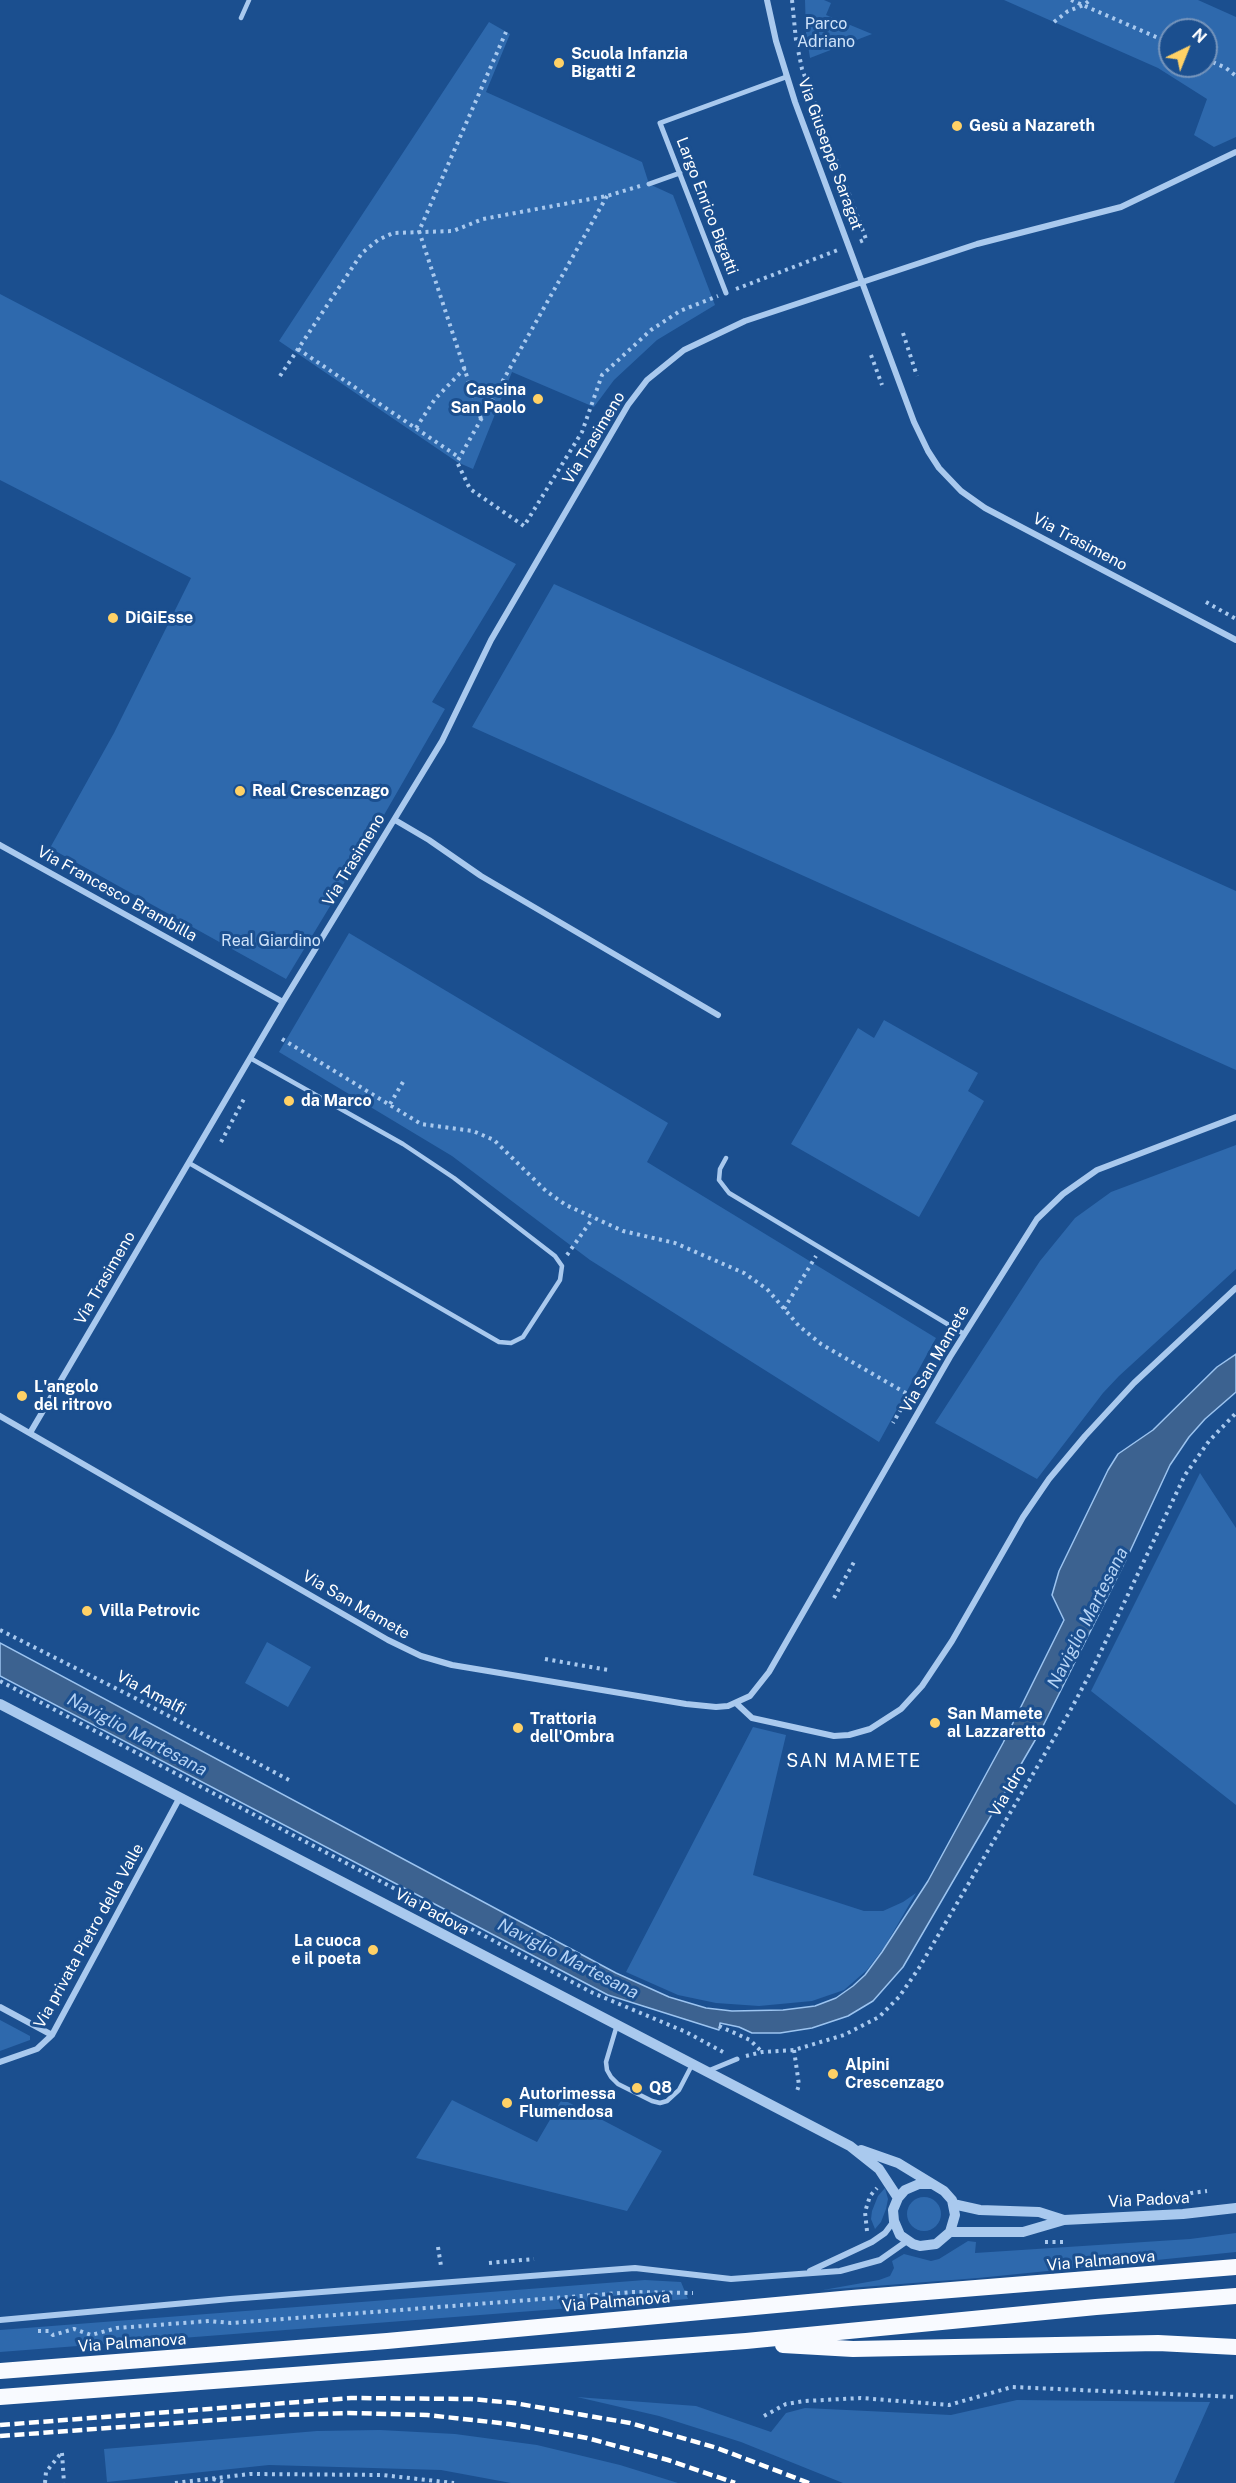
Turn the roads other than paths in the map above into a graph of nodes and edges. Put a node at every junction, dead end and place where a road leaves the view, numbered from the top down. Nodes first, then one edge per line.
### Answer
1 (249, 0) edge
2 (768, 0) edge
3 (241, 18) dead end
4 (786, 74) junction
5 (1236, 152) edge
6 (680, 174) junction
7 (649, 184) road end
8 (862, 281) junction
9 (726, 293) dead end
10 (1236, 640) edge
11 (395, 820) junction
12 (0, 845) edge
13 (283, 1002) junction
14 (718, 1015) dead end
15 (250, 1058) junction
16 (1236, 1117) edge
17 (726, 1158) dead end
18 (189, 1163) junction
19 (1236, 1288) edge
20 (964, 1334) junction
21 (0, 1416) edge
22 (30, 1433) junction
23 (0, 1704) edge
24 (737, 1704) junction
25 (180, 1797) junction
26 (0, 2007) edge
27 (616, 2025) junction
28 (52, 2035) junction
29 (737, 2059) road end
30 (0, 2062) edge
31 (693, 2065) junction
32 (706, 2072) junction
33 (850, 2146) junction
34 (930, 2184) junction
35 (898, 2198) junction
36 (953, 2204) junction
37 (1236, 2208) edge
38 (1064, 2220) junction
39 (894, 2221) junction
40 (950, 2232) junction
41 (907, 2241) junction
42 (1236, 2267) edge
43 (808, 2272) junction
44 (1236, 2296) edge
45 (0, 2320) edge
46 (746, 2341) junction
47 (1236, 2347) edge
48 (0, 2371) edge
49 (0, 2397) edge

1 - 3 lane
2 - 4 street, Via Giuseppe Saragat
4 - 6 street, Largo Enrico Bigatti
4 - 8 street, Via Giuseppe Saragat
5 - 8 street, Via Trasimeno
6 - 7 street
6 - 9 street, Largo Enrico Bigatti
8 - 10 street, Via Trasimeno
8 - 11 street, Via Trasimeno
11 - 13 street, Via Trasimeno
11 - 14 street
12 - 13 street, Via Francesco Brambilla
13 - 15 street, Via Trasimeno
15 - 18 street, Via Trasimeno
15 - 18 lane
16 - 20 street, Via San Mamete
17 - 20 lane
18 - 22 street, Via Trasimeno
19 - 24 street
20 - 24 street, Via San Mamete
21 - 22 street, Via San Mamete
22 - 24 street, Via San Mamete
23 - 25 street, Via Padova
25 - 27 street, Via Padova
25 - 28 street, Via privata Pietro della Valle
26 - 28 street
27 - 31 street, Via Padova
27 - 31 lane
28 - 30 street, Via privata Pietro della Valle
29 - 32 street
31 - 32 street, Via Padova
32 - 33 street, Via Padova
33 - 34 street, Via Padova
33 - 35 street, Via Padova
34 - 35 street
34 - 36 street, Via Padova
35 - 39 street
36 - 38 street, Via Padova
36 - 40 street
37 - 38 street, Via Padova
38 - 40 street, Via Padova
39 - 41 street
39 - 43 street, Via Palmanova
40 - 41 street
41 - 43 street, Via Palmanova
42 - 48 highway, Via Palmanova
43 - 45 street, Via Palmanova
44 - 46 highway
46 - 47 highway
46 - 49 highway

